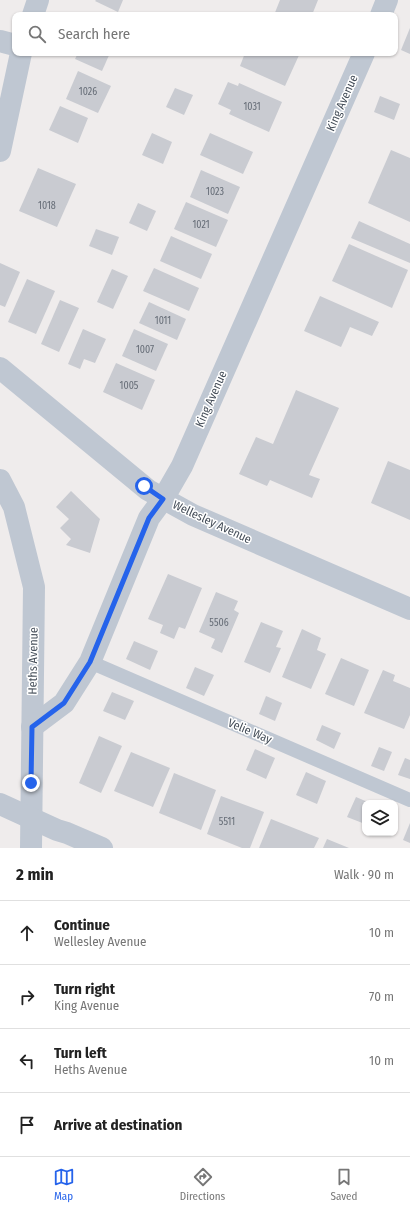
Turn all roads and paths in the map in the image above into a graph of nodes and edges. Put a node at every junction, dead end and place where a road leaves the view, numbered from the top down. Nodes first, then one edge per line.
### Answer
1 (38, 0) edge
2 (387, 0) edge
3 (34, 12) edge
4 (382, 12) edge
5 (0, 41) edge
6 (12, 44) edge
7 (20, 56) edge
8 (363, 56) edge
9 (0, 151) edge
10 (0, 368) edge
11 (0, 480) edge
12 (163, 499) junction
13 (410, 609) edge
14 (90, 662) junction
15 (32, 727) junction
16 (410, 800) edge
17 (0, 804) edge
18 (31, 817) junction
19 (31, 848) edge
20 (102, 848) edge

1 - 3 street
2 - 4 street
5 - 6 street
7 - 9 street
8 - 12 street, King Avenue
10 - 12 street, Wellesley Avenue
11 - 15 street, Heths Avenue
12 - 13 street, Wellesley Avenue
12 - 14 street, King Avenue
14 - 15 street, King Avenue
14 - 16 lane, Velie Way
15 - 18 street, Heths Avenue
17 - 18 street
18 - 19 street, Heths Avenue
18 - 20 street

